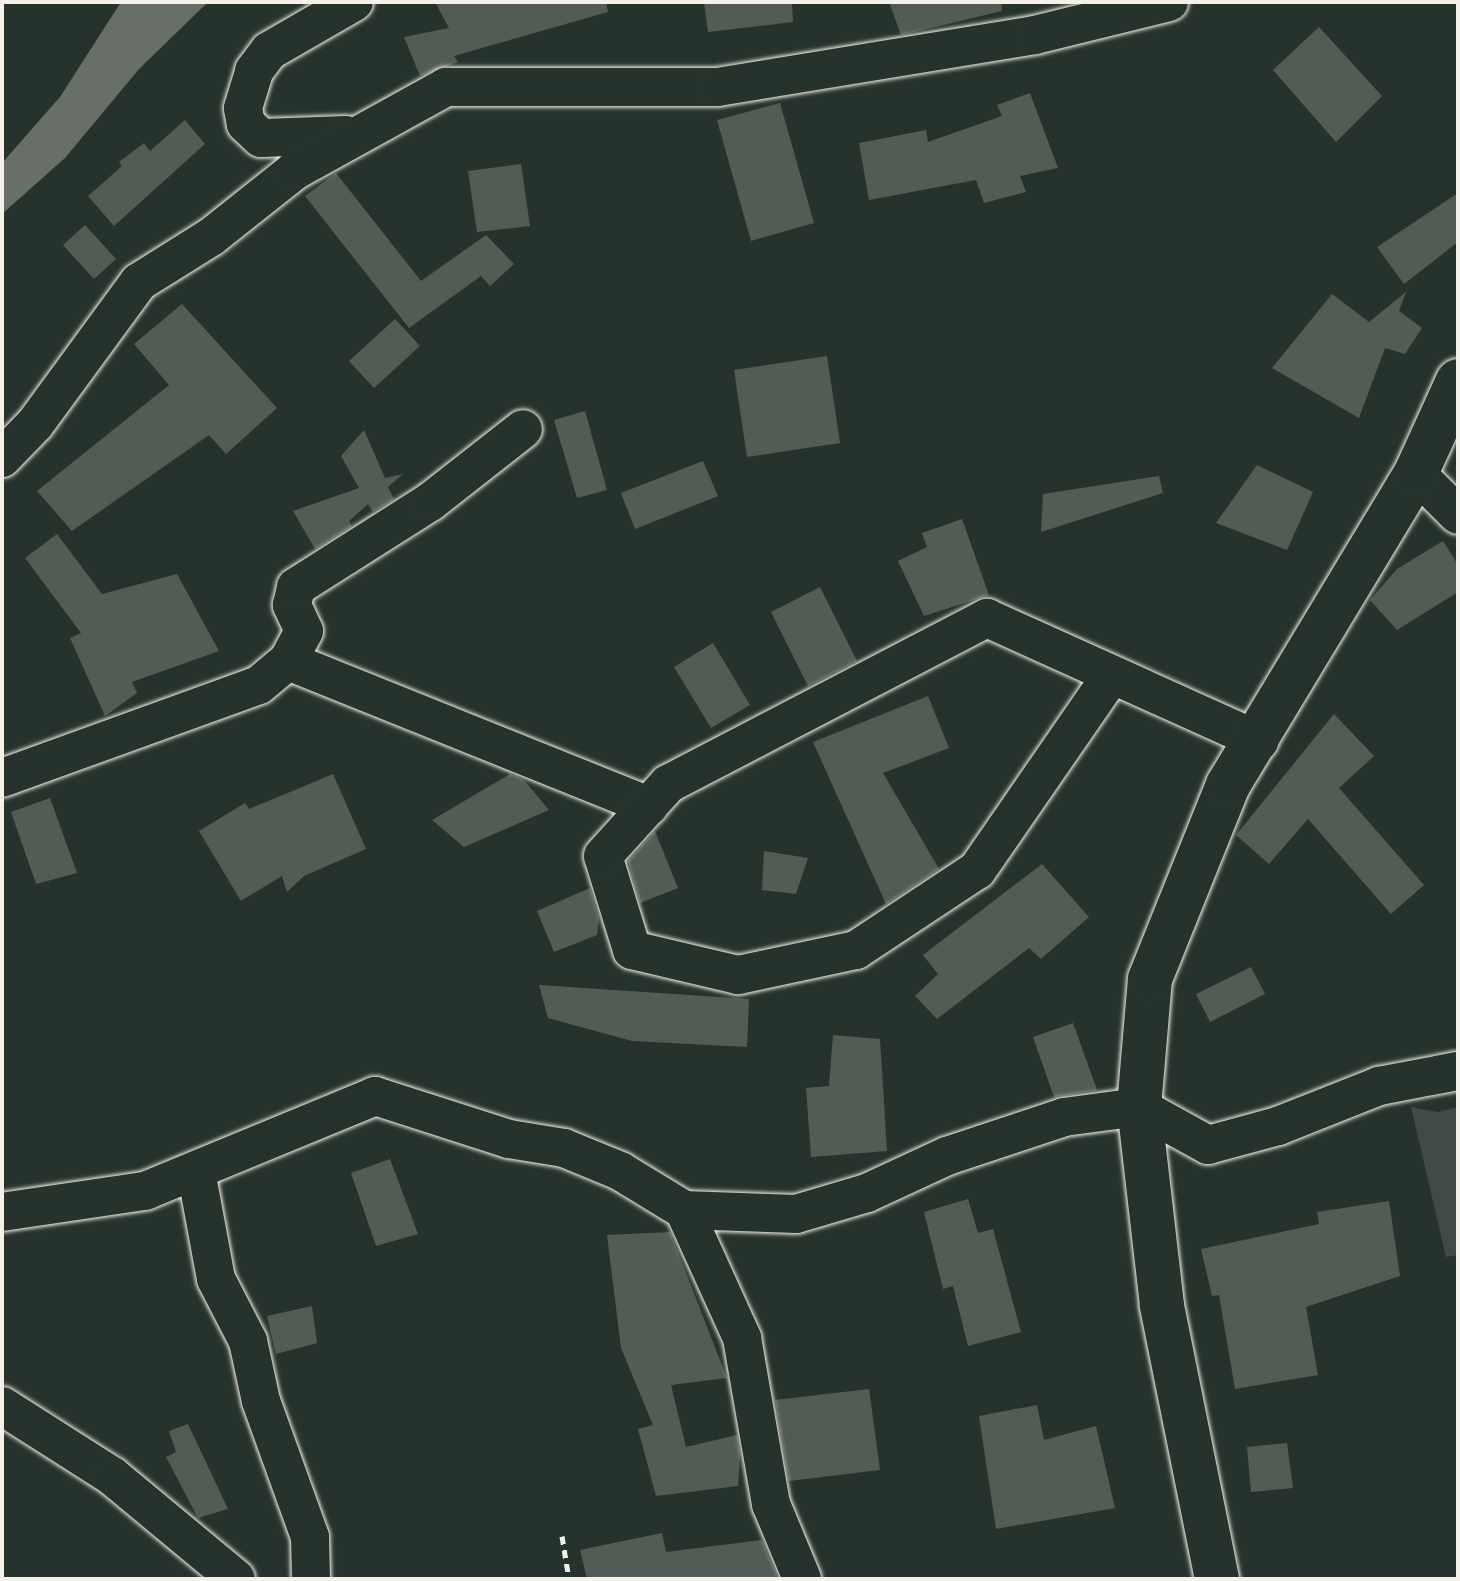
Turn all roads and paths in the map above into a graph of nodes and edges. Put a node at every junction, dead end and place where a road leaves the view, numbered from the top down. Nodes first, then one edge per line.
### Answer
1 (354, 2) edge
2 (1169, 2) edge
3 (353, 134) junction
4 (1458, 381) edge
5 (523, 429) dead end
6 (2, 458) edge
7 (1416, 473) junction
8 (1458, 515) edge
9 (288, 661) junction
10 (1111, 676) junction
11 (1260, 741) junction
12 (2, 778) edge
13 (649, 806) junction
14 (1458, 1071) edge
15 (1139, 1107) junction
16 (196, 1171) junction
17 (684, 1210) junction
18 (2, 1212) edge
19 (2, 1406) edge
20 (562, 1536) dead end
21 (236, 1579) edge
22 (311, 1579) edge
23 (569, 1579) edge
24 (802, 1579) edge
25 (1217, 1579) edge

1 - 3 street
2 - 3 street
3 - 6 street
4 - 7 street
5 - 9 street
7 - 8 street
7 - 11 street
9 - 12 street
9 - 13 street
10 - 11 street
10 - 13 street
10 - 13 street
11 - 15 street
14 - 15 street
15 - 17 street
15 - 25 street
16 - 17 street
16 - 18 street
16 - 22 street
17 - 24 street
19 - 21 street
20 - 23 path

